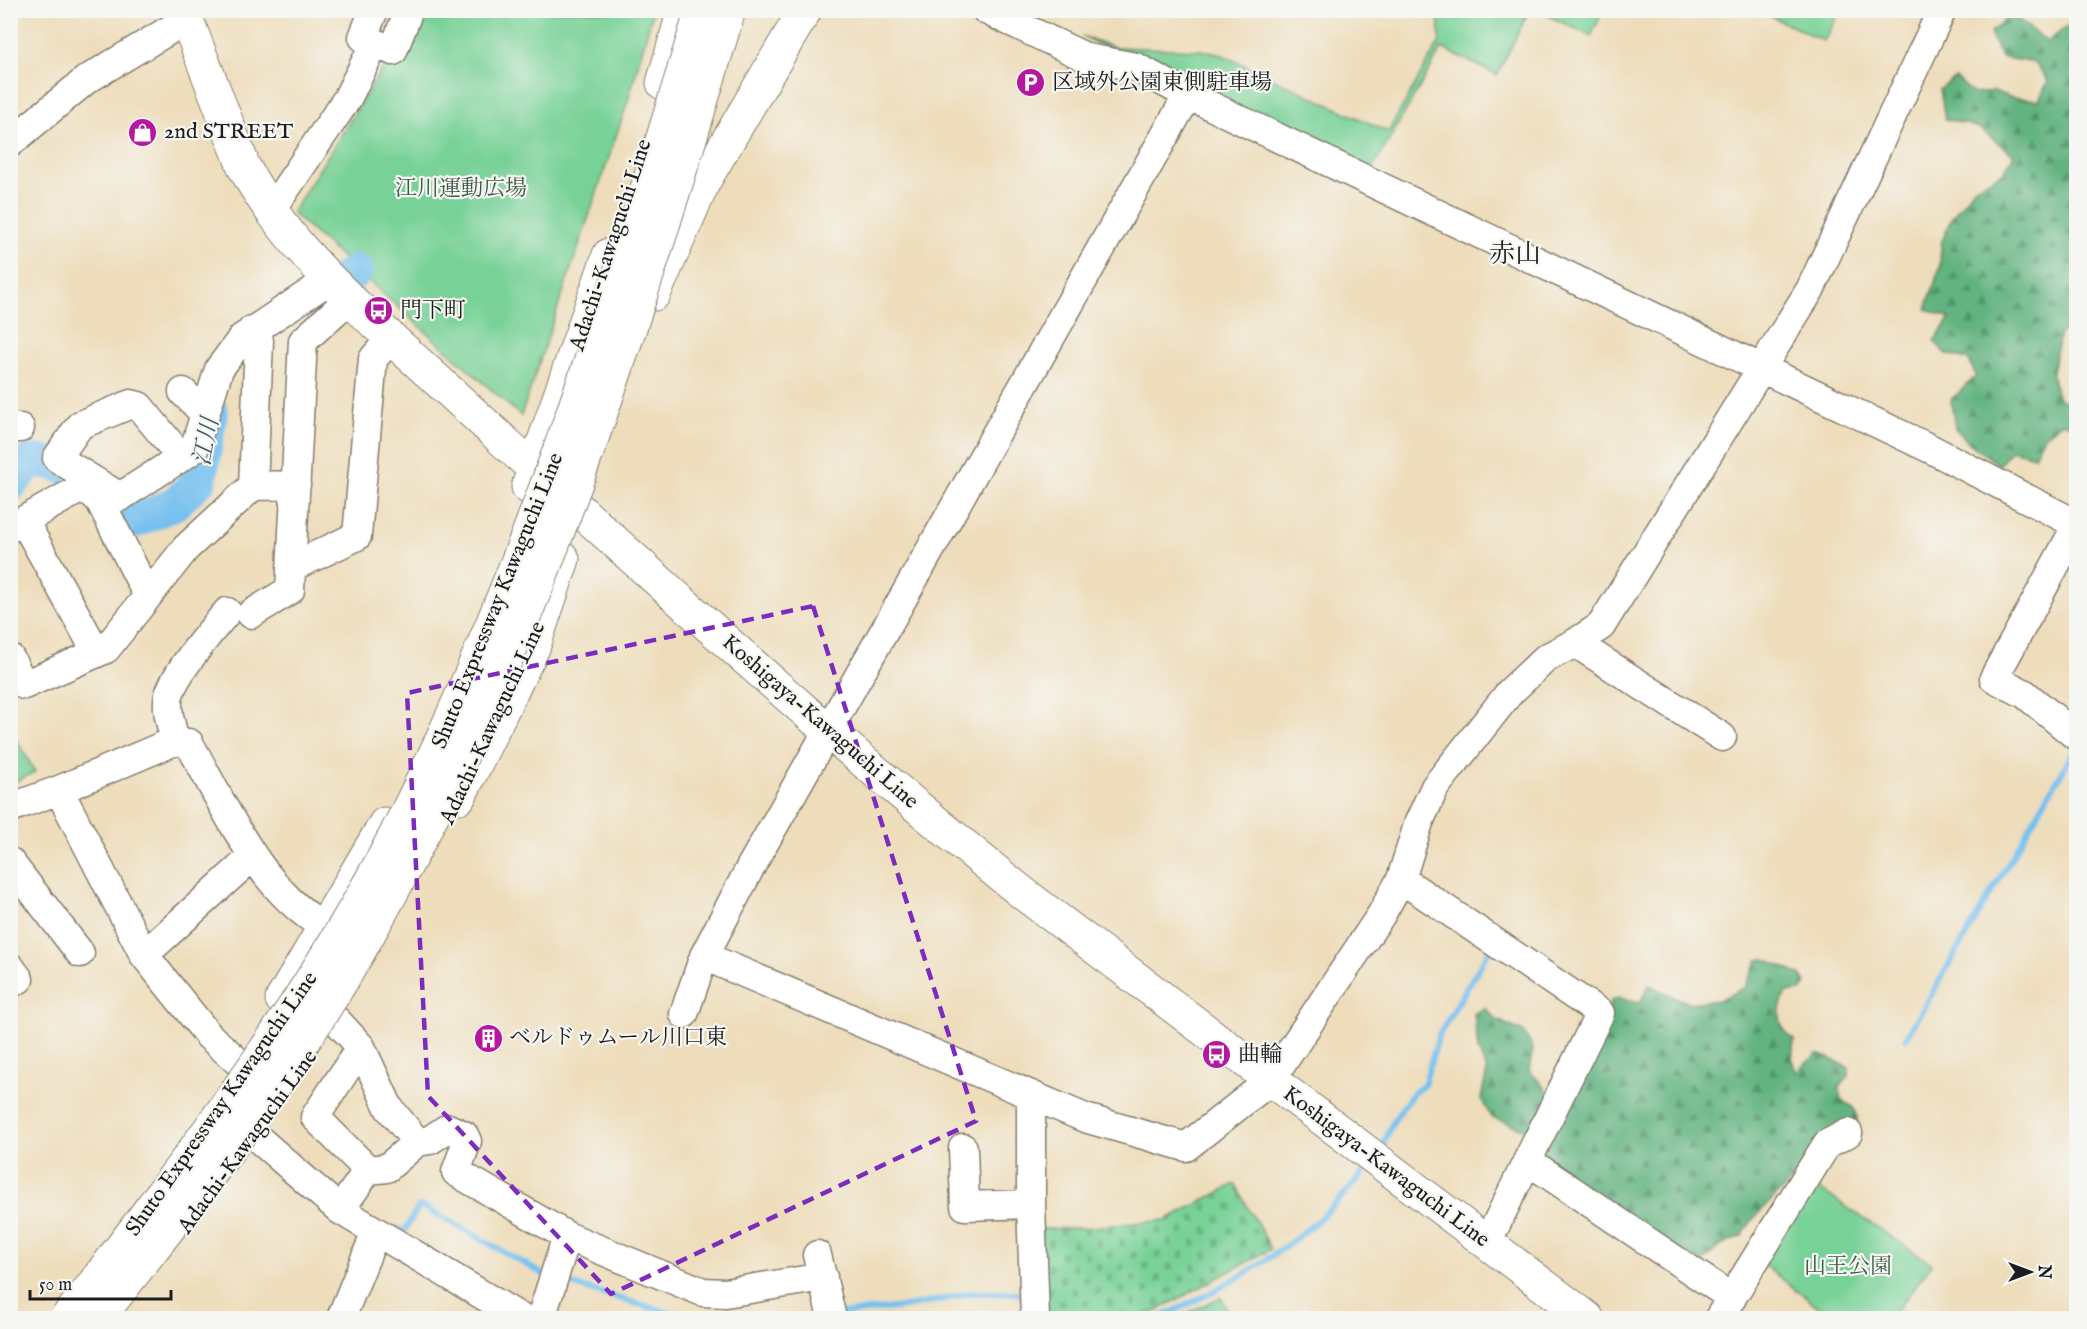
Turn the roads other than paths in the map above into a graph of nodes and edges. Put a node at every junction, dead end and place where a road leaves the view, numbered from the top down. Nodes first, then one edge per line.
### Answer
1 (374, 10) edge
2 (410, 10) edge
3 (684, 10) edge
4 (702, 10) edge
5 (729, 10) edge
6 (805, 10) edge
7 (986, 10) edge
8 (1942, 10) edge
9 (184, 15) edge
10 (375, 43) junction
11 (1188, 95) junction
12 (10, 143) edge
13 (270, 212) junction
14 (339, 290) junction
15 (252, 330) junction
16 (391, 338) junction
17 (1761, 368) junction
18 (183, 392) dead end
19 (204, 413) junction
20 (181, 457) junction
21 (535, 469) junction
22 (89, 483) junction
23 (296, 485) junction
24 (254, 486) junction
25 (579, 511) junction
26 (17, 524) edge
27 (2076, 526) edge
28 (292, 567) junction
29 (148, 596) junction
30 (1575, 643) junction
31 (97, 653) junction
32 (10, 658) edge
33 (828, 730) junction
34 (2076, 736) edge
35 (1722, 737) dead end
36 (176, 741) junction
37 (60, 790) junction
38 (10, 808) edge
39 (252, 857) junction
40 (10, 862) edge
41 (1401, 879) junction
42 (324, 926) junction
43 (80, 952) dead end
44 (144, 955) junction
45 (704, 956) junction
46 (10, 967) edge
47 (10, 984) edge
48 (684, 1014) dead end
49 (336, 1020) junction
50 (361, 1047) junction
51 (243, 1066) junction
52 (1271, 1080) junction
53 (1031, 1095) junction
54 (1848, 1133) dead end
55 (255, 1136) junction
56 (417, 1142) junction
57 (963, 1148) dead end
58 (1528, 1161) junction
59 (368, 1170) junction
60 (1030, 1204) junction
61 (340, 1210) junction
62 (376, 1232) junction
63 (567, 1236) junction
64 (1487, 1243) junction
65 (1726, 1308) edge
66 (56, 1318) edge
67 (66, 1318) edge
68 (98, 1318) edge
69 (113, 1318) edge
70 (340, 1318) edge
71 (521, 1318) edge
72 (541, 1318) edge
73 (832, 1318) edge
74 (1035, 1318) edge
75 (1587, 1318) edge

1 - 10 street
2 - 10 street
3 - 21 main road, Adachi-Kawaguchi Line
4 - 67 main road, Shuto Expressway Kawaguchi Line, bridge
5 - 68 main road, Shuto Expressway Kawaguchi Line, bridge
6 - 25 main road, Adachi-Kawaguchi Line
7 - 11 street
8 - 17 street
9 - 12 street
9 - 13 main road, Koshigaya-Kawaguchi Line
10 - 13 street
11 - 17 street
11 - 33 street
13 - 14 main road, Koshigaya-Kawaguchi Line
14 - 15 street
14 - 16 main road, Koshigaya-Kawaguchi Line
14 - 23 street
15 - 19 street
15 - 24 street
16 - 21 main road, Koshigaya-Kawaguchi Line
16 - 28 street
17 - 27 street
17 - 30 street
18 - 19 street
19 - 20 street
20 - 22 street
20 - 22 street
21 - 25 main road, Koshigaya-Kawaguchi Line
21 - 42 main road, Adachi-Kawaguchi Line
22 - 26 street
22 - 29 street
23 - 24 street
23 - 28 street
24 - 29 street
25 - 33 main road, Koshigaya-Kawaguchi Line
25 - 49 main road, Adachi-Kawaguchi Line
26 - 31 street
27 - 34 street
28 - 36 street
29 - 31 street
30 - 35 street
30 - 41 street
31 - 32 street
33 - 45 street
33 - 52 main road, Koshigaya-Kawaguchi Line
36 - 37 street
36 - 39 street
37 - 38 street
37 - 44 street
39 - 42 street
39 - 44 street
40 - 43 street
41 - 52 street
41 - 58 street
42 - 51 main road, Adachi-Kawaguchi Line
44 - 51 street
45 - 48 street
45 - 53 street
46 - 47 street
49 - 50 street
49 - 55 main road, Adachi-Kawaguchi Line
50 - 56 street
50 - 59 street
51 - 66 main road, Adachi-Kawaguchi Line
52 - 53 street
52 - 64 main road, Koshigaya-Kawaguchi Line
53 - 60 street
54 - 65 street
55 - 61 street
55 - 69 main road, Adachi-Kawaguchi Line
56 - 59 street
56 - 63 street
57 - 60 street
58 - 64 street
58 - 65 street
59 - 61 street
60 - 74 street
61 - 62 street
62 - 70 street
62 - 71 street
63 - 72 street
63 - 73 street
64 - 75 main road, Koshigaya-Kawaguchi Line

